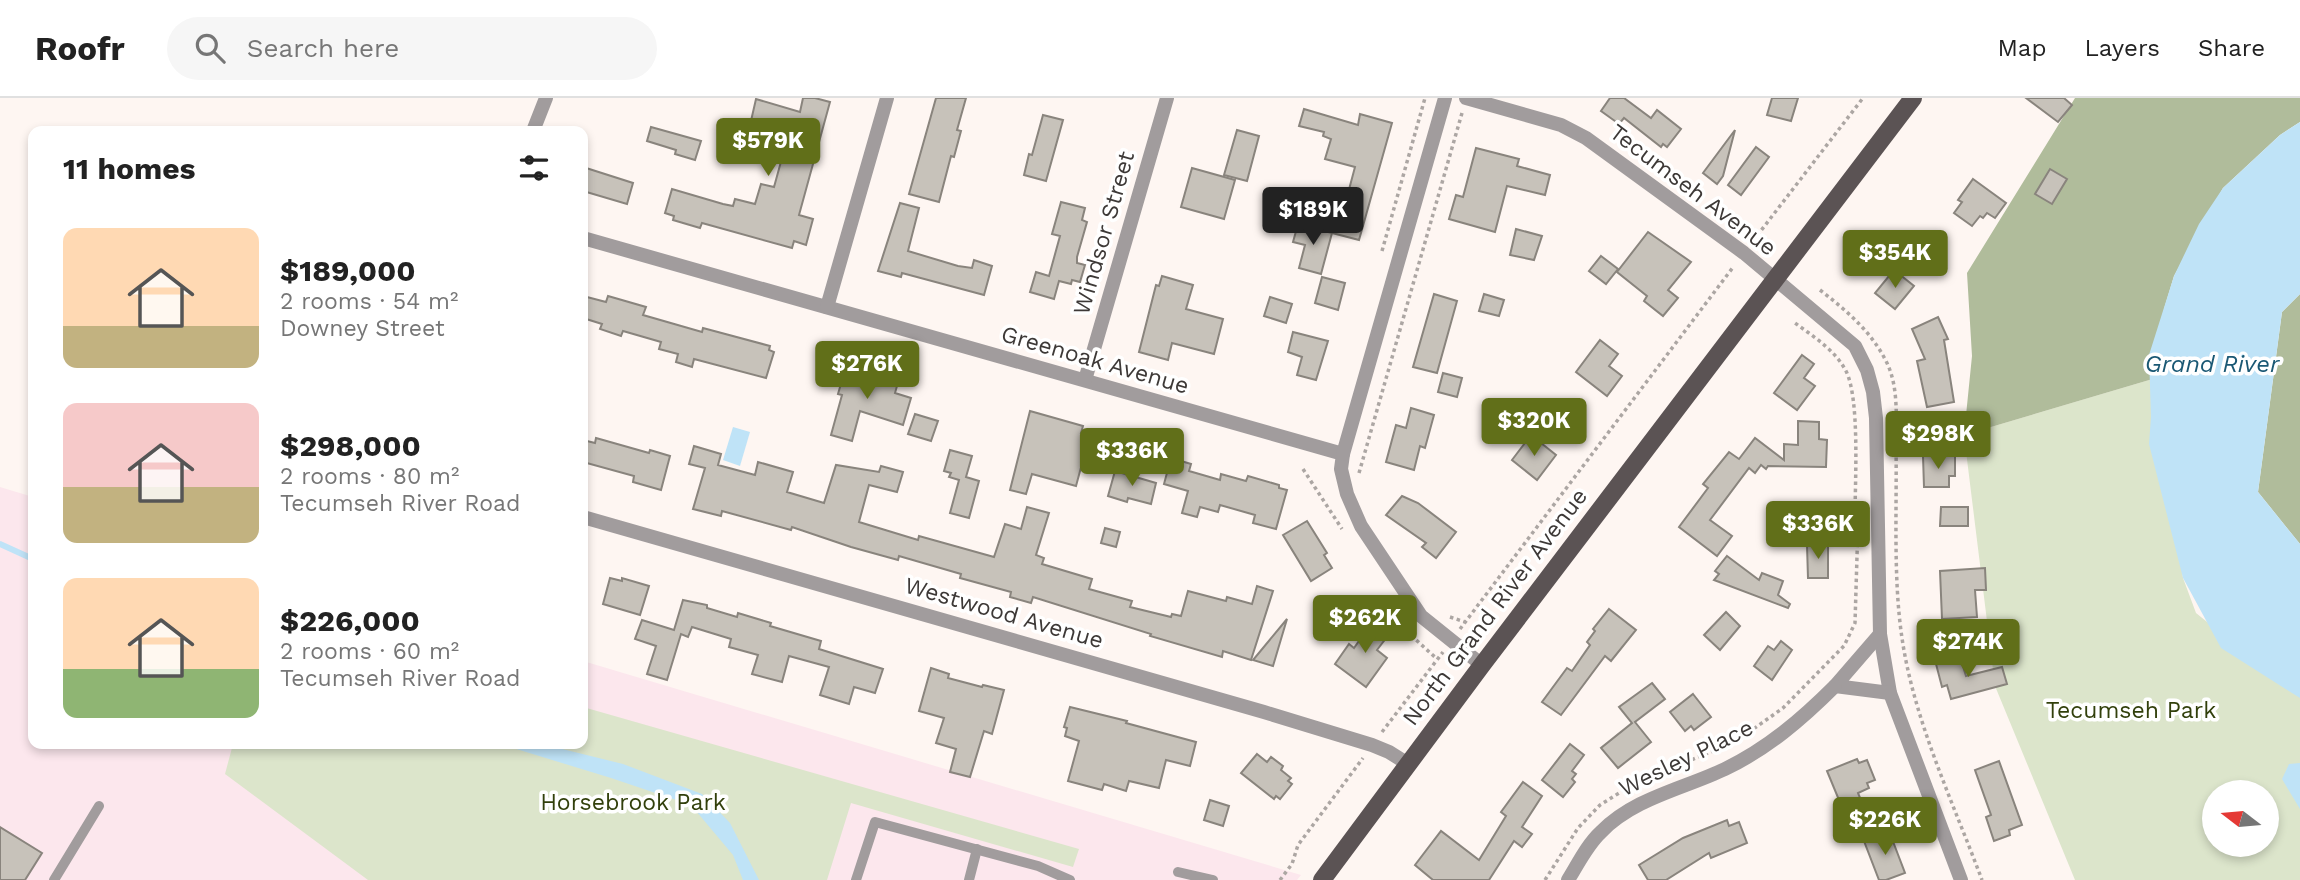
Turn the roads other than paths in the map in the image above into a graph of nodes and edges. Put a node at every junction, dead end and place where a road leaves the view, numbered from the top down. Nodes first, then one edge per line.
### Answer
1 (546, 98) edge
2 (887, 98) edge
3 (1167, 98) edge
4 (1445, 98) edge
5 (1466, 98) edge
6 (1913, 98) edge
7 (535, 126) edge
8 (588, 238) edge
9 (1774, 280) junction
10 (827, 307) junction
11 (1085, 380) junction
12 (1343, 454) junction
13 (588, 518) edge
14 (1880, 634) junction
15 (1482, 665) junction
16 (1835, 686) junction
17 (1890, 693) junction
18 (1408, 764) junction
19 (99, 806) dead end
20 (977, 849) junction
21 (1178, 872) dead end
22 (54, 880) edge
23 (856, 880) edge
24 (969, 880) edge
25 (1070, 880) edge
26 (1213, 880) edge
27 (1322, 880) edge
28 (1568, 880) edge
29 (1961, 880) edge

1 - 7 street
2 - 10 street
3 - 11 street, Windsor Street
4 - 12 street
5 - 9 street, Tecumseh Avenue
6 - 9 main road, North Grand River Avenue
8 - 10 street, Greenoak Avenue
9 - 14 street, Tecumseh Avenue
9 - 15 main road, North Grand River Avenue
10 - 11 street, Greenoak Avenue
11 - 12 street, Greenoak Avenue
12 - 15 street
13 - 18 street, Westwood Avenue
14 - 16 street, Wesley Place
14 - 17 street, Tecumseh Avenue
15 - 18 main road, North Grand River Avenue
16 - 17 street
16 - 28 street, Wesley Place
17 - 29 street, Tecumseh Avenue
18 - 27 main road, North Grand River Avenue
19 - 22 lane
20 - 23 lane
20 - 24 lane
20 - 25 lane
21 - 26 lane

